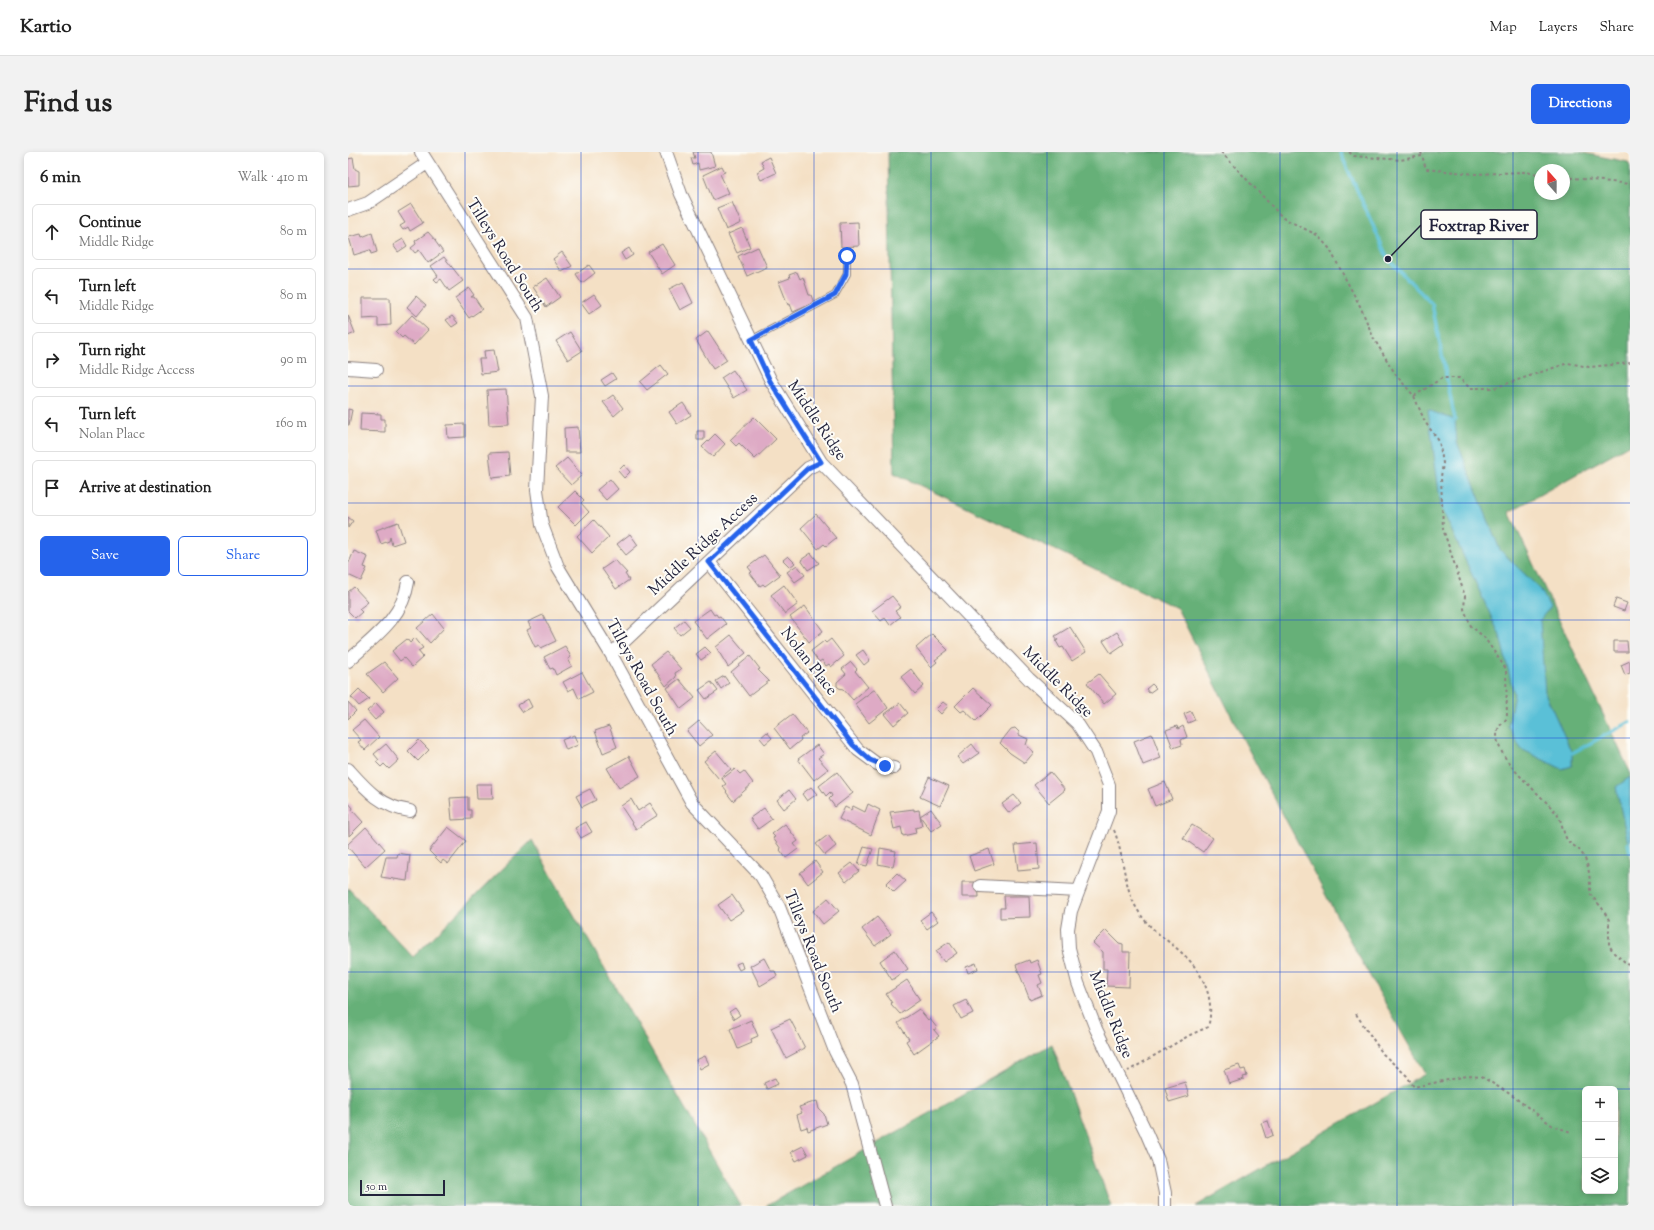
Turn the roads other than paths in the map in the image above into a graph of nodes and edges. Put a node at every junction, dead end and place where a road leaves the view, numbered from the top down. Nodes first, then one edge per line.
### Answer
1 (421, 152) edge
2 (666, 152) edge
3 (427, 163) junction
4 (348, 210) edge
5 (847, 256) dead end
6 (751, 340) junction
7 (348, 368) edge
8 (376, 370) dead end
9 (821, 462) junction
10 (709, 562) junction
11 (408, 582) dead end
12 (610, 654) junction
13 (348, 661) edge
14 (894, 768) dead end
15 (348, 769) edge
16 (410, 811) dead end
17 (980, 886) dead end
18 (1078, 891) junction
19 (885, 1206) edge
20 (1165, 1206) edge

1 - 3 street, Tilleys Road South
2 - 6 street, Middle Ridge
3 - 4 street
3 - 12 street, Tilleys Road South
5 - 6 lane
6 - 9 street, Middle Ridge
7 - 8 street
9 - 10 street, Middle Ridge Access
9 - 18 street, Middle Ridge
10 - 12 street, Middle Ridge Access
10 - 14 street, Nolan Place
11 - 13 street
12 - 19 street, Tilleys Road South
15 - 16 street
17 - 18 street
18 - 20 street, Middle Ridge

